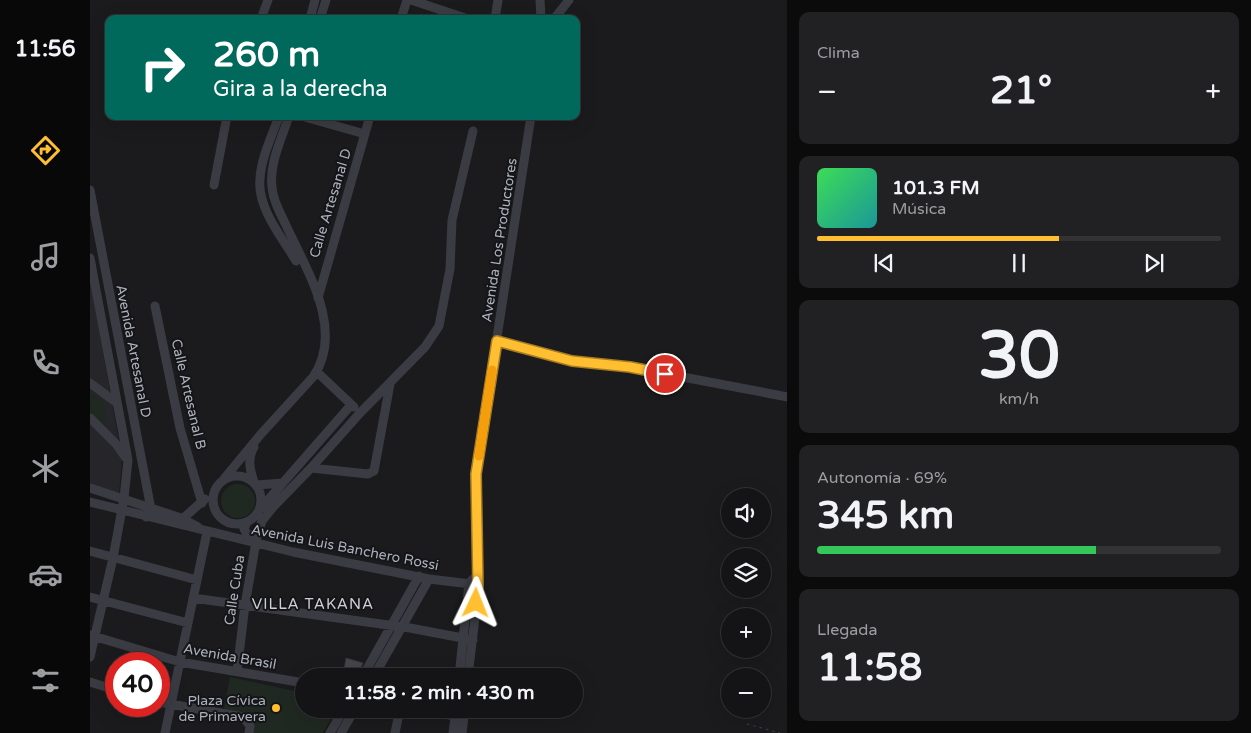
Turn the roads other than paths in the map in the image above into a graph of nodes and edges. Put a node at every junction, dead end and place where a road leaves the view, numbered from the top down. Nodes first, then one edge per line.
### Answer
1 (268, 0) edge
2 (315, 0) edge
3 (326, 0) edge
4 (406, 0) edge
5 (411, 0) edge
6 (498, 0) edge
7 (540, 0) edge
8 (569, 0) edge
9 (262, 15) edge
10 (311, 15) edge
11 (321, 15) edge
12 (402, 15) edge
13 (456, 15) edge
14 (496, 15) edge
15 (541, 15) edge
16 (557, 15) edge
17 (226, 120) edge
18 (278, 120) edge
19 (288, 120) edge
20 (315, 120) edge
21 (369, 120) edge
22 (530, 120) edge
23 (473, 131) dead end
24 (365, 134) junction
25 (214, 185) dead end
26 (90, 190) edge
27 (101, 251) junction
28 (90, 252) edge
29 (90, 258) edge
30 (91, 268) edge
31 (104, 270) junction
32 (318, 298) junction
33 (155, 306) dead end
34 (497, 341) junction
35 (317, 372) junction
36 (90, 383) edge
37 (390, 383) junction
38 (787, 397) edge
39 (117, 403) junction
40 (351, 405) junction
41 (360, 413) junction
42 (90, 418) edge
43 (261, 434) junction
44 (128, 460) junction
45 (311, 468) junction
46 (220, 483) junction
47 (283, 483) junction
48 (255, 484) junction
49 (90, 488) edge
50 (199, 488) junction
51 (209, 494) junction
52 (124, 498) junction
53 (90, 502) edge
54 (202, 503) junction
55 (122, 510) junction
56 (258, 511) junction
57 (148, 513) junction
58 (221, 518) junction
59 (179, 522) junction
60 (245, 522) junction
61 (232, 530) junction
62 (212, 533) junction
63 (246, 537) junction
64 (256, 539) junction
65 (90, 551) edge
66 (113, 558) junction
67 (419, 576) junction
68 (429, 579) junction
69 (197, 580) junction
70 (478, 580) junction
71 (469, 583) junction
72 (90, 597) edge
73 (193, 598) junction
74 (104, 601) junction
75 (245, 605) junction
76 (188, 623) junction
77 (397, 626) junction
78 (93, 635) edge
79 (468, 639) junction
80 (90, 657) edge
81 (180, 662) junction
82 (368, 668) edge
83 (378, 668) edge
84 (461, 668) edge
85 (468, 668) edge
86 (237, 671) junction
87 (90, 682) edge
88 (295, 682) edge
89 (105, 687) edge
90 (170, 705) joint
91 (167, 717) edge
92 (339, 718) edge
93 (350, 718) edge
94 (398, 718) edge
95 (458, 718) edge
96 (460, 718) edge
97 (250, 729) edge
98 (164, 733) edge
99 (330, 733) edge
100 (341, 733) edge
101 (394, 733) edge
102 (453, 733) edge
103 (462, 733) edge

1 - 9 street
2 - 10 street
3 - 11 street
4 - 12 street
5 - 13 street
6 - 14 street
7 - 15 street
8 - 16 street
17 - 25 street
18 - 32 street
19 - 32 street
20 - 24 street
21 - 24 street, Calle Artesanal D
22 - 34 street, Avenida Los Productores
23 - 37 street, Calle Cuba
24 - 32 street, Calle Artesanal D
26 - 27 street, Avenida Artesanal D
27 - 28 street
27 - 31 street, Avenida Artesanal D
29 - 30 street, Avenida Artesanal D
30 - 31 street
30 - 39 street, Avenida Artesanal D
31 - 57 street, Avenida Artesanal D
32 - 35 street
33 - 50 street, Calle Artesanal B
34 - 38 street
34 - 70 street, Avenida Los Productores
35 - 40 street
35 - 43 street
36 - 39 street
37 - 41 street, Calle Cuba
37 - 45 street
39 - 44 street, Avenida Artesanal D
40 - 41 street
40 - 47 street
41 - 45 street, Calle Cuba
42 - 44 street
43 - 46 street
43 - 48 street
44 - 52 street, Avenida Artesanal D
45 - 64 street, Calle Cuba
46 - 48 street
46 - 51 street
46 - 58 street
47 - 48 street
47 - 56 street
48 - 56 street
49 - 52 street, Avenida Luis Banchero Rossi
50 - 51 street
50 - 54 street, Calle Artesanal B
51 - 54 street
52 - 55 street, Avenida Artesanal D
52 - 57 street, Avenida Luis Banchero Rossi
53 - 55 street, Avenida Luis Banchero Rossi
54 - 59 street
55 - 57 street, Avenida Luis Banchero Rossi
55 - 66 street, Avenida Artesanal D
56 - 60 street
57 - 59 street, Avenida Luis Banchero Rossi
58 - 60 street
58 - 61 street
59 - 62 street, Avenida Luis Banchero Rossi
60 - 61 street
60 - 63 street
61 - 62 street
61 - 63 street
62 - 63 street, Avenida Luis Banchero Rossi
62 - 69 street
63 - 64 street, Avenida Luis Banchero Rossi
64 - 67 street, Avenida Luis Banchero Rossi
64 - 75 street, Calle Cuba
65 - 66 street
66 - 69 street
66 - 74 street, Avenida Artesanal D
67 - 68 street, Avenida Luis Banchero Rossi
67 - 77 street
68 - 71 street, Avenida Luis Banchero Rossi
68 - 77 street
69 - 73 street
70 - 71 street
70 - 79 street, Avenida Los Productores
71 - 79 street, Avenida Los Productores
72 - 74 street
73 - 75 street
73 - 76 street
74 - 76 street
74 - 78 street, Avenida Artesanal D
75 - 77 street
75 - 86 street, Calle Cuba
76 - 81 street
77 - 79 street
77 - 82 street
77 - 83 street
78 - 80 street, Avenida Artesanal D
78 - 81 street, Avenida Brasil
79 - 84 street, Avenida Los Productores
79 - 85 street, Avenida Los Productores
81 - 86 street, Avenida Brasil
81 - 90 street
86 - 88 street, Avenida Brasil
87 - 89 street
90 - 97 street
91 - 98 street
92 - 99 street
93 - 100 street
94 - 101 street
95 - 102 street
96 - 103 street

